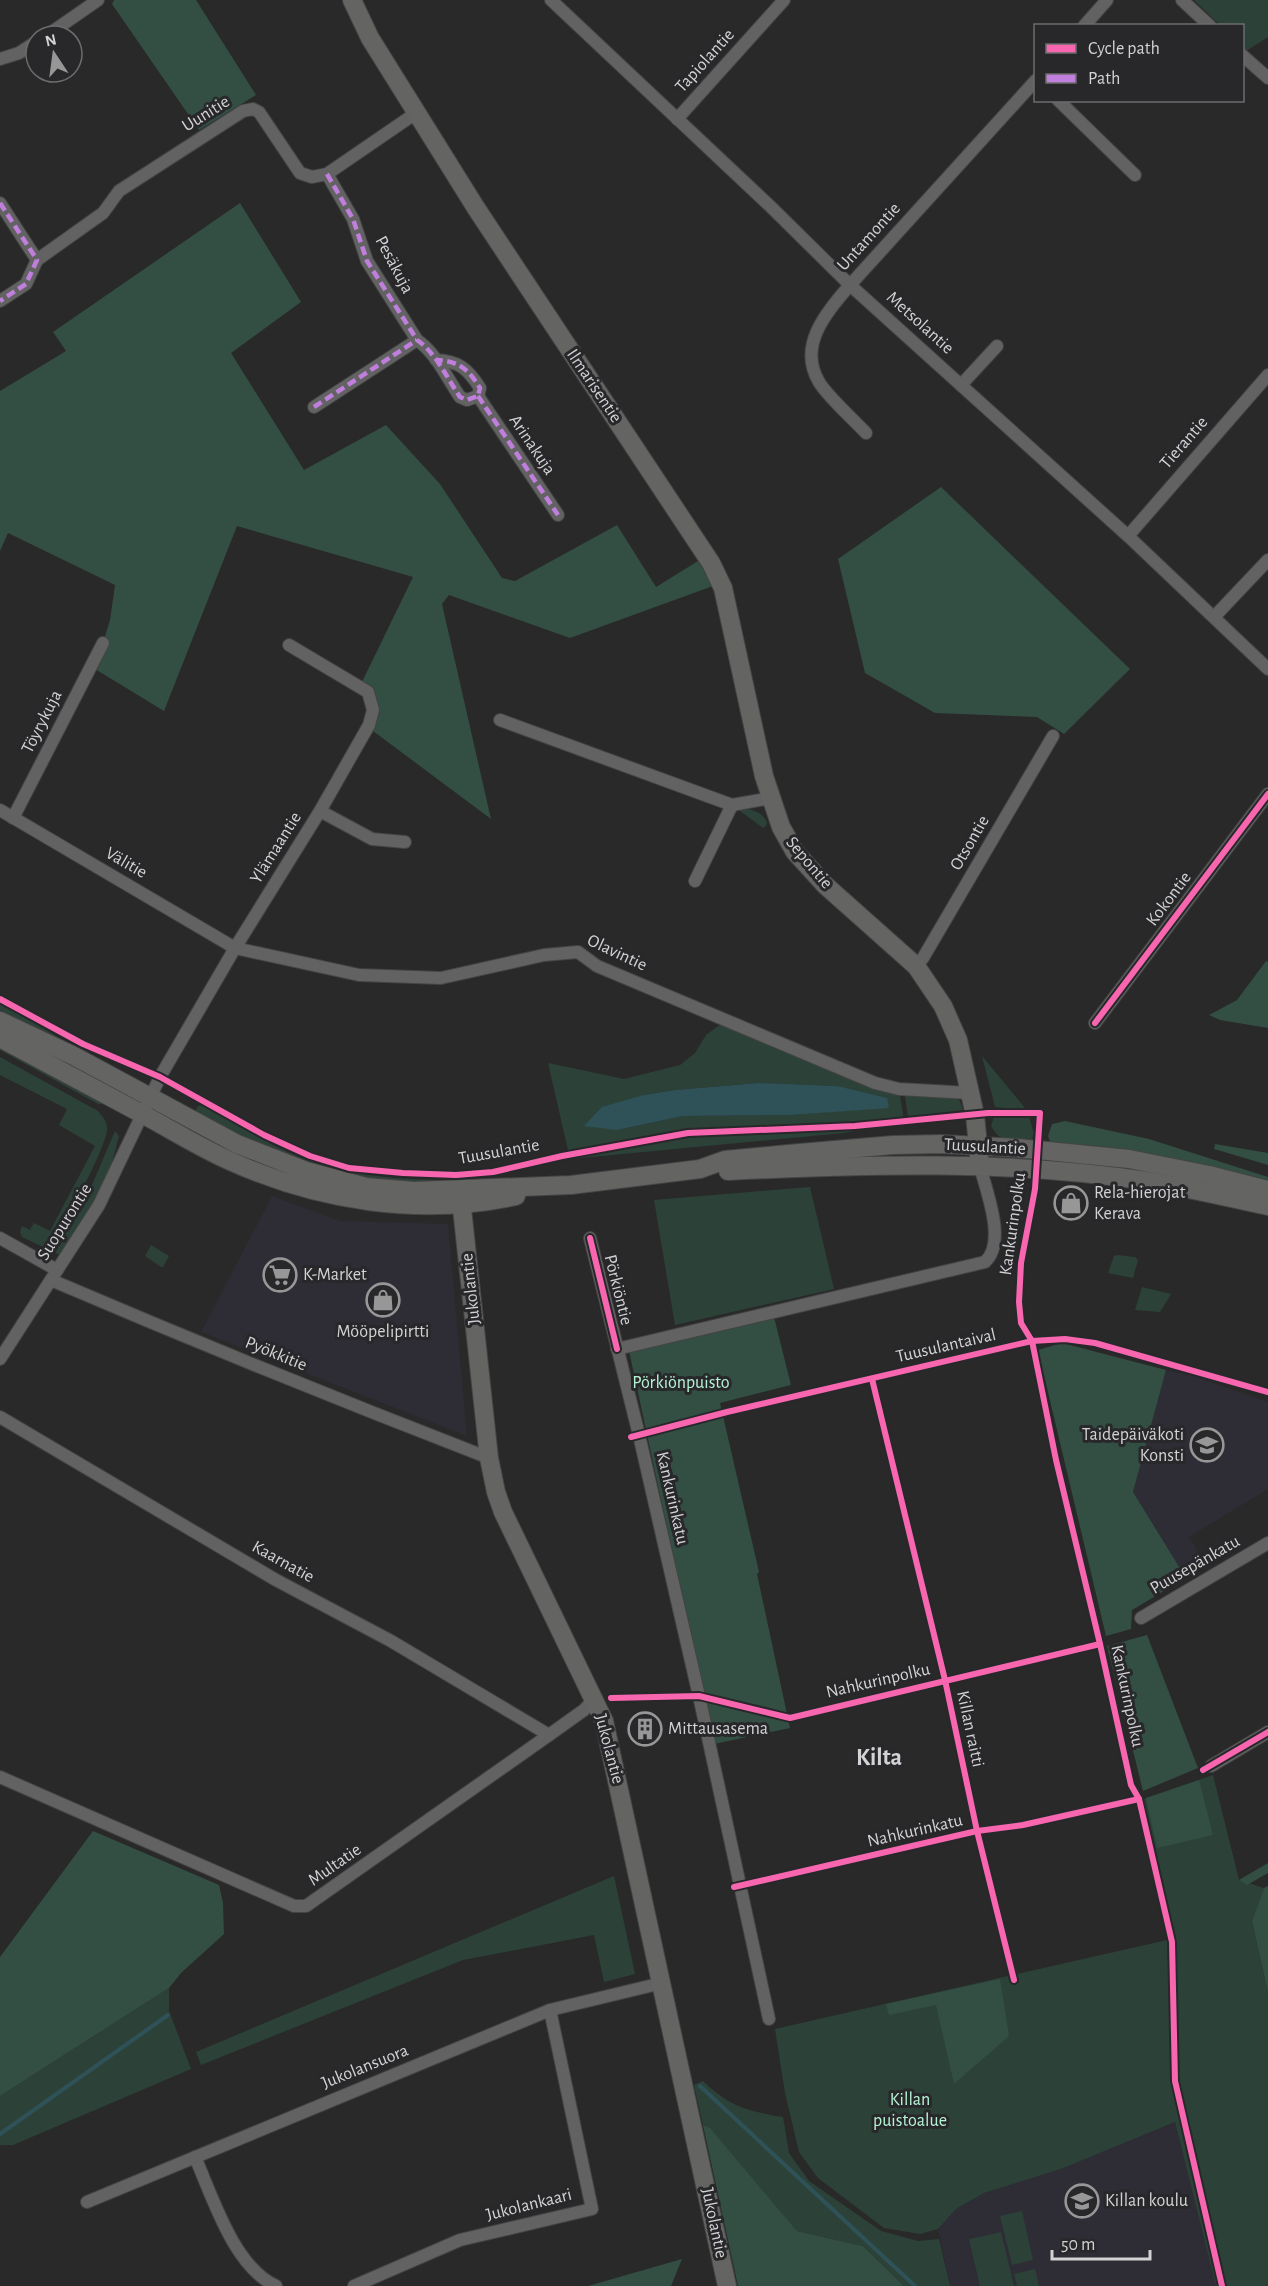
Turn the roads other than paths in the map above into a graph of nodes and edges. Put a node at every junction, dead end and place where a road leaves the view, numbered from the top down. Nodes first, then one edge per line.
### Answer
1 (98, 0) edge
2 (352, 0) edge
3 (551, 0) edge
4 (784, 0) edge
5 (1107, 0) edge
6 (1182, 0) edge
7 (63, 24) edge
8 (1086, 24) edge
9 (1208, 24) edge
10 (24, 50) edge
11 (1244, 57) edge
12 (0, 59) edge
13 (1268, 78) edge
14 (1034, 81) edge
15 (1060, 102) edge
16 (416, 113) junction
17 (677, 119) junction
18 (327, 174) junction
19 (1135, 175) dead end
20 (0, 203) edge
21 (36, 260) junction
22 (850, 285) junction
23 (0, 301) edge
24 (417, 340) junction
25 (997, 346) dead end
26 (436, 360) junction
27 (1268, 375) edge
28 (961, 385) junction
29 (478, 396) junction
30 (315, 407) dead end
31 (866, 433) dead end
32 (558, 515) dead end
33 (1128, 536) junction
34 (1268, 560) edge
35 (1214, 617) junction
36 (103, 644) dead end
37 (289, 645) dead end
38 (1268, 669) edge
39 (500, 720) dead end
40 (1053, 736) dead end
41 (1268, 794) edge
42 (771, 798) junction
43 (732, 806) junction
44 (0, 810) edge
45 (320, 811) junction
46 (13, 818) junction
47 (405, 842) dead end
48 (695, 881) dead end
49 (235, 948) junction
50 (916, 966) junction
51 (0, 1021) edge
52 (1095, 1023) dead end
53 (0, 1038) edge
54 (969, 1093) junction
55 (147, 1106) junction
56 (977, 1144) junction
57 (980, 1166) junction
58 (700, 1169) junction
59 (1268, 1190) edge
60 (460, 1197) junction
61 (1268, 1206) edge
62 (0, 1238) edge
63 (590, 1238) dead end
64 (54, 1275) junction
65 (617, 1349) junction
66 (0, 1359) edge
67 (0, 1417) edge
68 (489, 1458) junction
69 (1268, 1544) edge
70 (1141, 1618) dead end
71 (594, 1699) junction
72 (1268, 1732) edge
73 (549, 1735) junction
74 (1211, 1766) dead end
75 (0, 1777) edge
76 (662, 1983) junction
77 (550, 2010) junction
78 (770, 2019) dead end
79 (195, 2157) junction
80 (87, 2202) dead end
81 (276, 2286) edge
82 (354, 2286) edge
83 (728, 2286) edge

1 - 7 street
2 - 16 street, Ilmarisentie
3 - 17 street, Metsolantie
4 - 17 street, Tapiolantie
5 - 8 street
6 - 9 street
10 - 12 street
11 - 13 street
14 - 22 street, Untamontie
15 - 19 street
16 - 18 street
16 - 42 street, Ilmarisentie
17 - 22 street, Metsolantie
18 - 21 street, Uunitie
18 - 24 street, Pesäkuja
20 - 21 street
21 - 23 street
22 - 28 street, Metsolantie
22 - 31 street, Untamontie
24 - 26 street, Pesäkuja
24 - 30 street
25 - 28 street
26 - 29 street, Pesäkuja
26 - 29 street
27 - 33 street, Tierantie
28 - 33 street, Metsolantie
29 - 32 street, Arinakuja
33 - 35 street, Metsolantie
34 - 35 street
35 - 38 street, Metsolantie
36 - 46 street, Töyrykuja
37 - 45 street, Ylämaantie
39 - 43 street
40 - 50 street, Otsontie
41 - 52 street, Kokontie
42 - 43 street
42 - 50 street, Sepontie
43 - 48 street
44 - 46 street, Välitie
45 - 47 street
45 - 49 street, Ylämaantie
46 - 49 street, Välitie
49 - 54 street, Olavintie
49 - 55 street, Ylämaantie
50 - 54 street, Sepontie
51 - 55 street, Tuusulantie
53 - 55 street, Tuusulantie
54 - 56 street, Sepontie
55 - 60 street, Tuusulantie
55 - 64 street, Suopurontie
56 - 57 street, Sepontie
56 - 58 street, Tuusulantie
56 - 59 street, Tuusulantie
57 - 58 street, Tuusulantie
57 - 61 street, Tuusulantie
57 - 65 street
58 - 60 street, Tuusulantie
60 - 68 street, Jukolantie
62 - 64 street, Pyökkitie
63 - 65 street, Pörkiöntie
64 - 66 street, Suopurontie
64 - 68 street, Pyökkitie
65 - 78 street, Kankurinkatu
67 - 73 street, Kaarnatie
68 - 71 street, Jukolantie
69 - 70 street, Puusepänkatu
71 - 73 street, Multatie
71 - 76 street, Jukolantie
72 - 74 street
73 - 75 street, Multatie
76 - 77 street, Jukolansuora
76 - 83 street, Jukolantie
77 - 79 street, Jukolansuora
77 - 82 street, Jukolankaari
79 - 80 street, Jukolansuora
79 - 81 street

